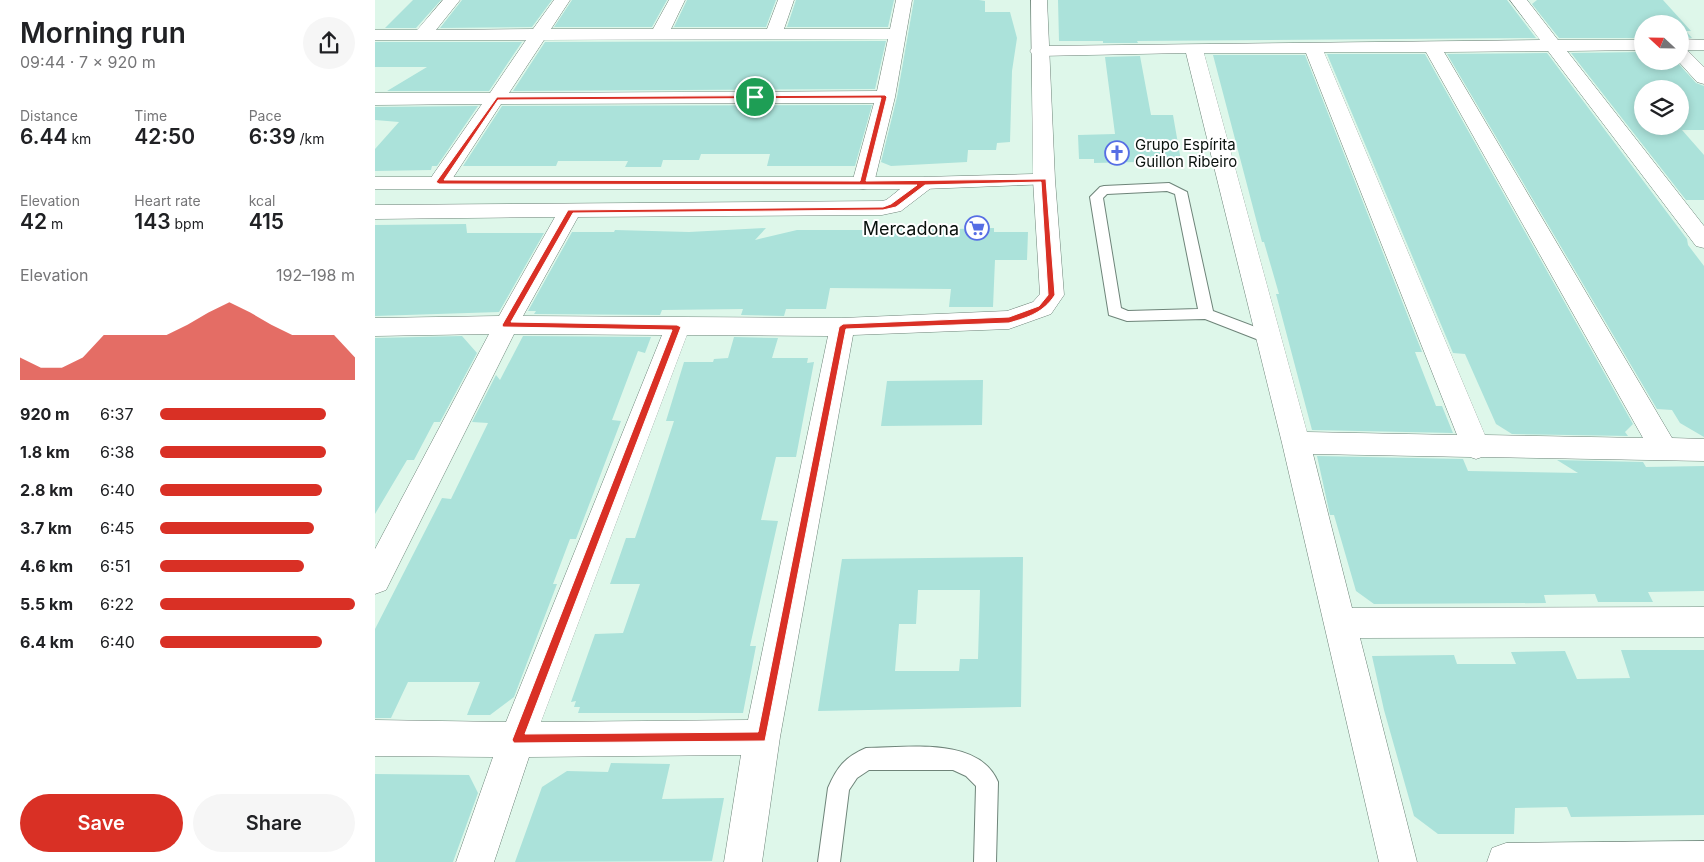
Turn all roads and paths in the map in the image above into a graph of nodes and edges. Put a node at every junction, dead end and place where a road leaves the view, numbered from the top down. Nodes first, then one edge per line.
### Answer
1 (452, 0) edge
2 (562, 0) edge
3 (677, 0) edge
4 (786, 0) edge
5 (904, 0) edge
6 (1039, 0) edge
7 (1518, 0) edge
8 (660, 33) junction
9 (775, 33) junction
10 (422, 34) junction
11 (539, 34) junction
12 (899, 34) junction
13 (375, 35) edge
14 (1634, 44) edge
15 (1689, 44) edge
16 (1704, 44) edge
17 (1553, 45) junction
18 (1432, 46) junction
19 (1313, 47) junction
20 (1194, 48) junction
21 (1039, 51) junction
22 (1689, 62) edge
23 (1704, 78) edge
24 (885, 97) junction
25 (375, 99) edge
26 (497, 99) junction
27 (1044, 180) junction
28 (439, 182) junction
29 (375, 183) edge
30 (863, 183) junction
31 (923, 183) junction
32 (571, 211) junction
33 (375, 212) edge
34 (1704, 241) edge
35 (1206, 314) junction
36 (505, 325) junction
37 (375, 327) edge
38 (677, 327) junction
39 (843, 327) junction
40 (1269, 338) junction
41 (1296, 443) junction
42 (1476, 448) junction
43 (1704, 450) edge
44 (1665, 451) junction
45 (375, 580) edge
46 (1704, 622) edge
47 (1340, 623) junction
48 (762, 737) junction
49 (375, 738) edge
50 (517, 740) junction
51 (1704, 860) edge
52 (475, 862) edge
53 (743, 862) edge
54 (829, 862) edge
55 (985, 862) edge
56 (1398, 862) edge
57 (1506, 862) edge

1 - 10 street
2 - 11 street
3 - 8 street
4 - 9 street
5 - 12 street
6 - 21 street
7 - 17 street
8 - 9 street
8 - 11 street
9 - 12 street
10 - 11 street
10 - 13 street
11 - 26 street
12 - 24 street
14 - 17 street
15 - 16 street
17 - 18 street
17 - 34 street
18 - 19 street
18 - 44 street
19 - 20 street
19 - 42 street
20 - 21 street
20 - 40 street
21 - 27 street
22 - 23 street
24 - 26 street
24 - 30 street
25 - 26 street
26 - 28 street
27 - 31 street
27 - 39 street
28 - 29 street
28 - 30 street
30 - 31 street
31 - 32 street
32 - 33 street
32 - 36 street
35 - 35 lane
35 - 40 lane
36 - 37 street
36 - 38 street
36 - 45 street
38 - 39 street
38 - 50 street
39 - 48 street
40 - 41 street
41 - 42 street
41 - 47 street
42 - 44 street
43 - 44 street
46 - 47 street
47 - 56 street
48 - 50 street
48 - 53 street
49 - 50 street
50 - 52 street
51 - 57 street
54 - 55 lane

